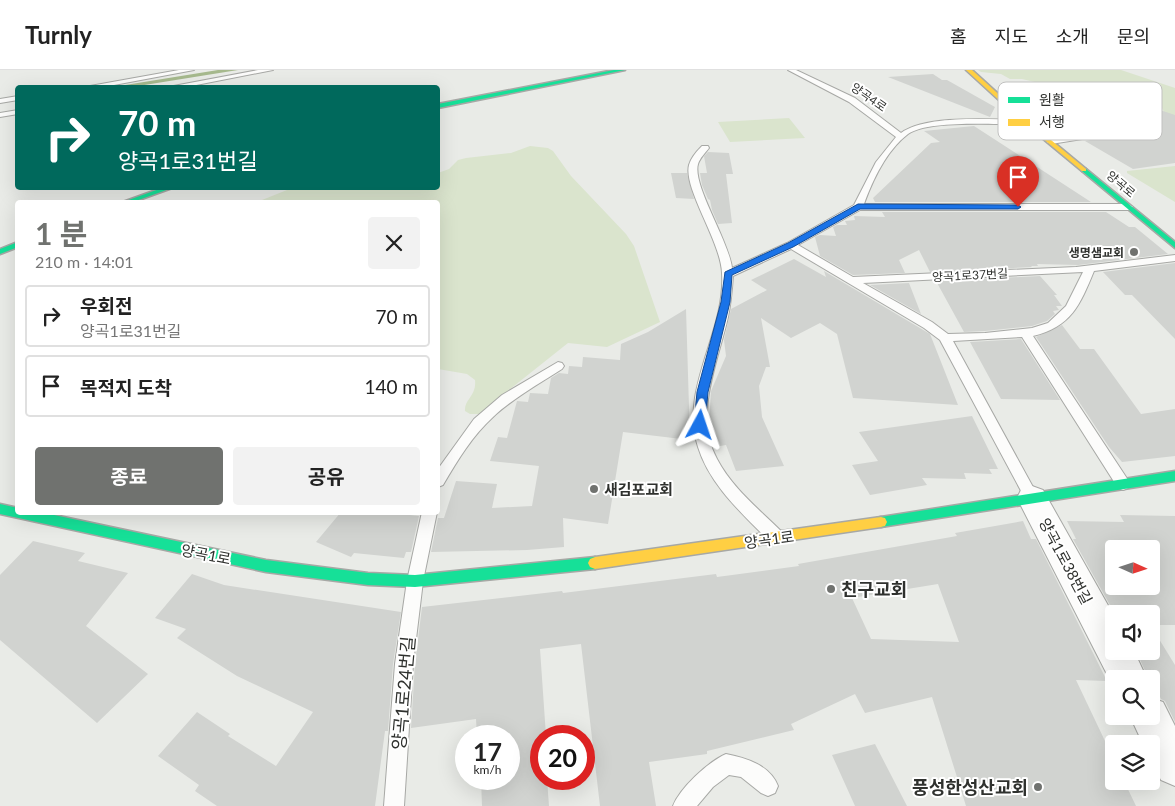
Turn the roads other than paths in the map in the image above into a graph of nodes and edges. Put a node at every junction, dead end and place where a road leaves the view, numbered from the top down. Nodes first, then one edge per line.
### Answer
1 (191, 70) edge
2 (270, 70) edge
3 (622, 70) edge
4 (791, 70) edge
5 (969, 70) edge
6 (212, 84) edge
7 (100, 85) edge
8 (998, 96) edge
9 (15, 98) edge
10 (0, 101) edge
11 (440, 106) edge
12 (15, 112) edge
13 (0, 115) edge
14 (998, 123) edge
15 (899, 139) junction
16 (1048, 140) edge
17 (1064, 140) edge
18 (1051, 142) junction
19 (705, 148) dead end
20 (162, 190) edge
21 (133, 200) edge
22 (858, 207) junction
23 (1128, 207) junction
24 (15, 245) edge
25 (790, 245) junction
26 (1175, 246) edge
27 (0, 252) edge
28 (1175, 258) edge
29 (1090, 269) junction
30 (728, 274) junction
31 (851, 280) junction
32 (1025, 333) junction
33 (945, 338) junction
34 (558, 366) dead end
35 (445, 457) edge
36 (440, 474) edge
37 (1175, 476) edge
38 (1123, 484) junction
39 (1032, 498) junction
40 (15, 500) edge
41 (2, 510) edge
42 (15, 513) edge
43 (26, 515) edge
44 (429, 515) edge
45 (777, 538) junction
46 (414, 581) junction
47 (1105, 634) edge
48 (1153, 725) edge
49 (1174, 764) edge
50 (768, 786) dead end
51 (394, 806) edge
52 (683, 806) edge

1 - 7 lane
2 - 6 lane
3 - 11 street
4 - 15 lane, 양곡4로
5 - 8 street, 양곡로
9 - 10 lane
12 - 13 lane
14 - 15 lane
15 - 22 lane
16 - 18 street, 양곡로
17 - 18 lane
18 - 23 street, 양곡로
19 - 30 lane
20 - 21 street
22 - 23 lane
22 - 25 lane
23 - 26 street, 양곡로
24 - 27 street
25 - 30 lane
25 - 31 lane
28 - 29 lane, 양곡1로37번길
29 - 31 lane, 양곡1로37번길
29 - 32 lane
30 - 45 lane
31 - 33 lane
32 - 33 lane
32 - 38 lane
33 - 39 lane
34 - 35 lane
35 - 36 lane
37 - 38 street, 양곡1로
38 - 39 street, 양곡1로
39 - 45 street, 양곡1로
39 - 47 street, 양곡1로38번길
40 - 41 lane
41 - 42 street, 양곡1로
43 - 46 street, 양곡1로
44 - 46 lane
45 - 46 street, 양곡1로
46 - 51 lane, 양곡1로24번길
48 - 49 street
50 - 52 lane

